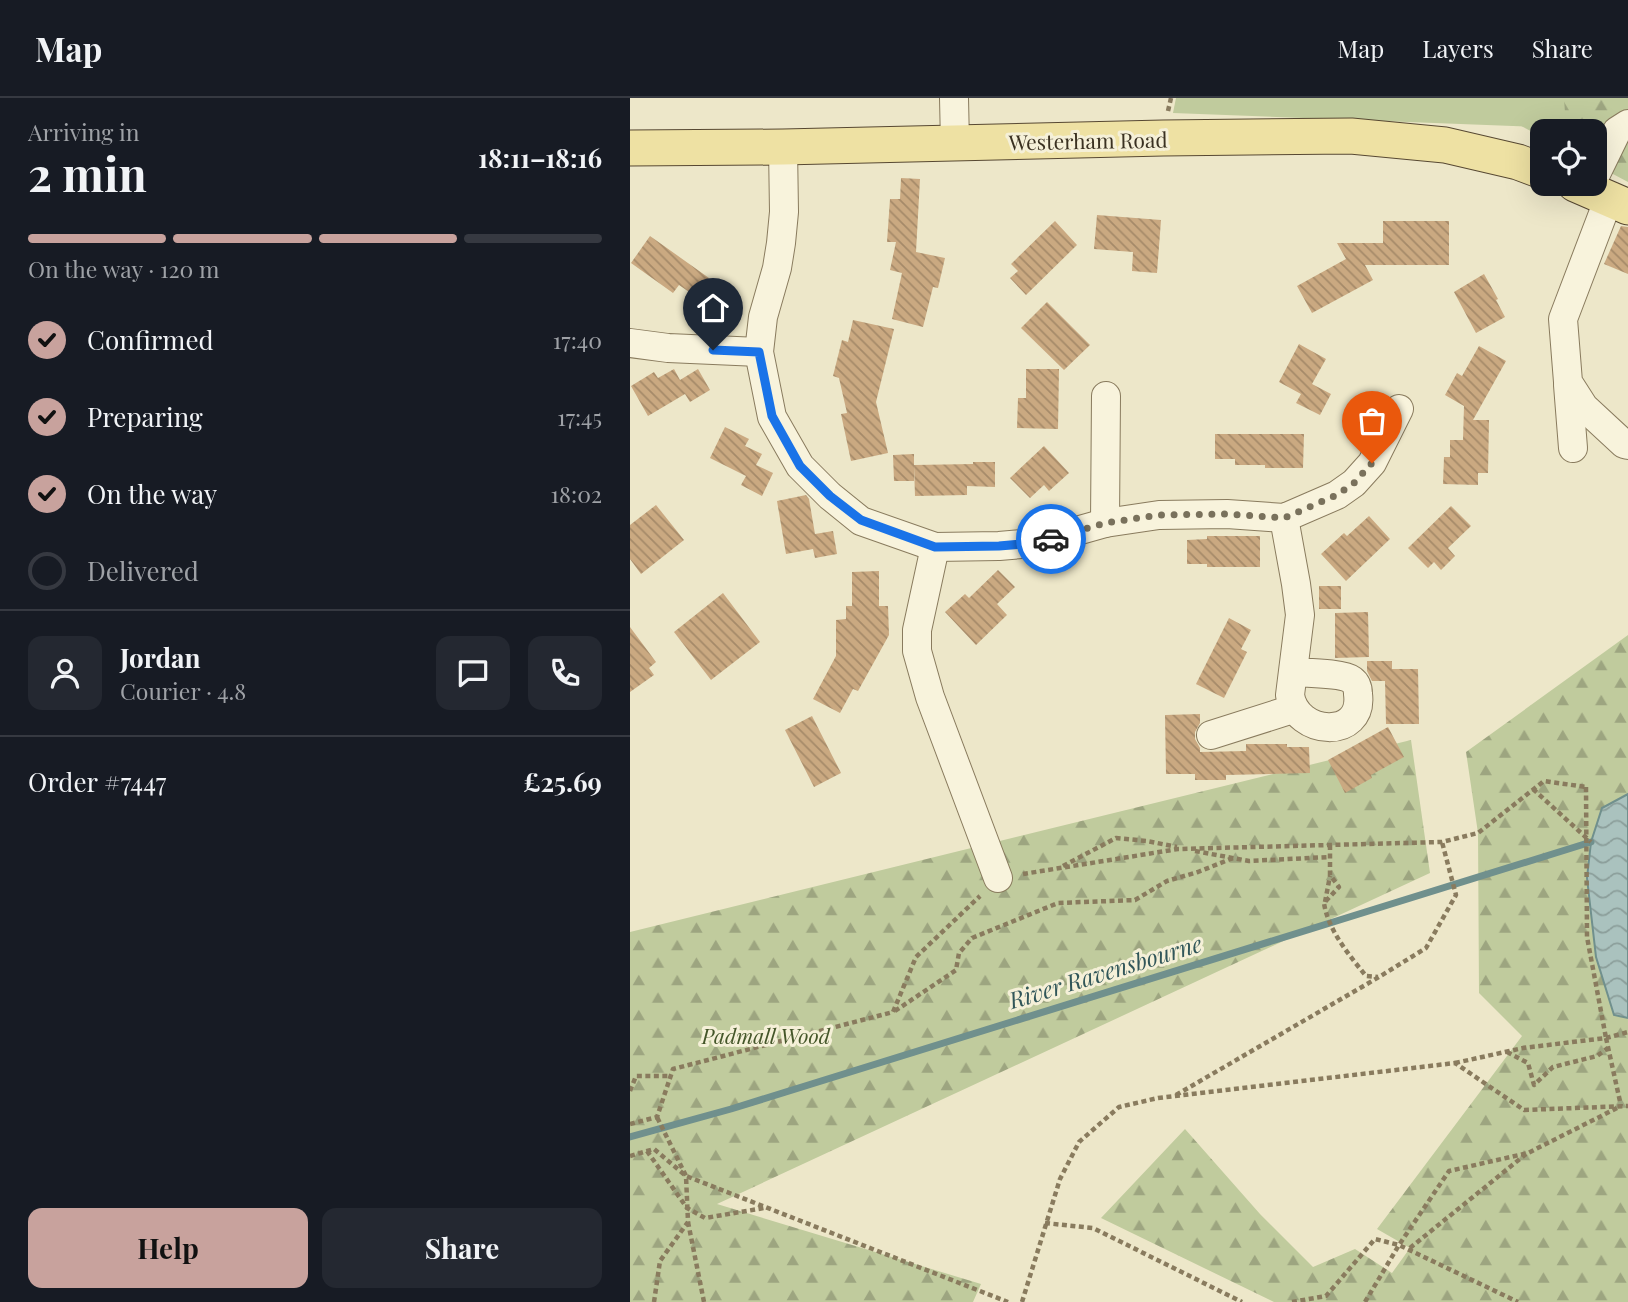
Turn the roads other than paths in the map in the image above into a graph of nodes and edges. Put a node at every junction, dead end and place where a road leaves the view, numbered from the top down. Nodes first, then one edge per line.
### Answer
1 (954, 98) edge
2 (1628, 124) edge
3 (955, 143) junction
4 (783, 147) junction
5 (630, 148) edge
6 (1607, 162) edge
7 (1530, 166) edge
8 (1596, 196) edge
9 (630, 343) edge
10 (759, 352) junction
11 (1568, 382) junction
12 (1106, 396) dead end
13 (1399, 409) dead end
14 (1628, 445) edge
15 (1573, 448) dead end
16 (1284, 518) junction
17 (1105, 523) junction
18 (935, 547) junction
19 (1211, 735) dead end
20 (999, 878) road end

1 - 3 street
2 - 6 street
3 - 4 main road, Westerham Road
3 - 7 main road, Westerham Road
4 - 5 main road, Westerham Road
4 - 10 street
8 - 11 street
9 - 10 street
10 - 18 street
11 - 14 street
11 - 15 street
12 - 17 street
13 - 16 street
16 - 17 street
16 - 19 street
17 - 18 street
18 - 20 street

